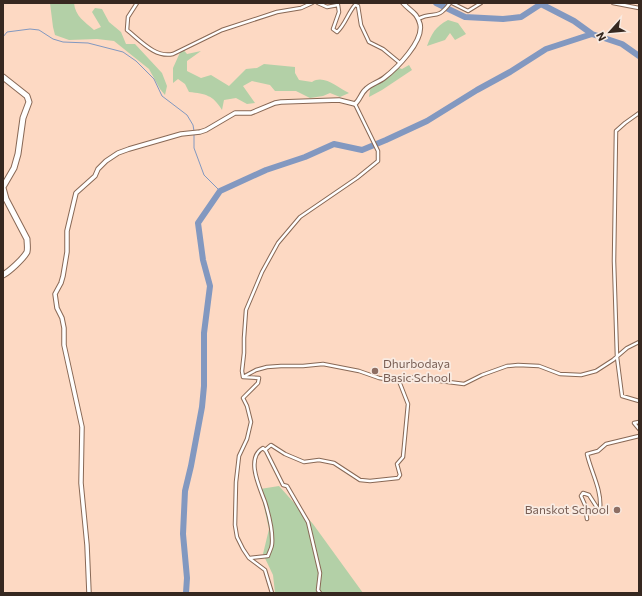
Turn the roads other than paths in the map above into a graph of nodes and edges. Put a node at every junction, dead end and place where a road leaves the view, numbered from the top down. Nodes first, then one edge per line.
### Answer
1 (137, 3) edge
2 (312, 3) edge
3 (318, 3) edge
4 (403, 3) edge
5 (451, 3) edge
6 (481, 3) edge
7 (613, 3) edge
8 (639, 8) edge
9 (418, 19) junction
10 (400, 63) junction
11 (3, 77) edge
12 (356, 105) junction
13 (639, 113) edge
14 (3, 187) edge
15 (3, 275) edge
16 (639, 342) edge
17 (617, 357) junction
18 (243, 377) junction
19 (399, 381) junction
20 (639, 400) edge
21 (639, 422) edge
22 (639, 429) edge
23 (639, 436) edge
24 (265, 450) junction
25 (587, 519) dead end
26 (249, 558) junction
27 (89, 593) edge
28 (272, 593) edge
29 (320, 593) edge

1 - 2 street
3 - 10 street
4 - 9 main road
5 - 6 street
5 - 9 street
7 - 8 street
9 - 10 main road
10 - 12 main road
11 - 14 highway
12 - 18 street
12 - 27 main road
13 - 17 street
14 - 15 highway
16 - 17 street
17 - 19 street
17 - 20 street
18 - 19 street
18 - 26 street
19 - 24 street
21 - 22 street
23 - 25 street
24 - 26 street
24 - 29 street
26 - 28 street

